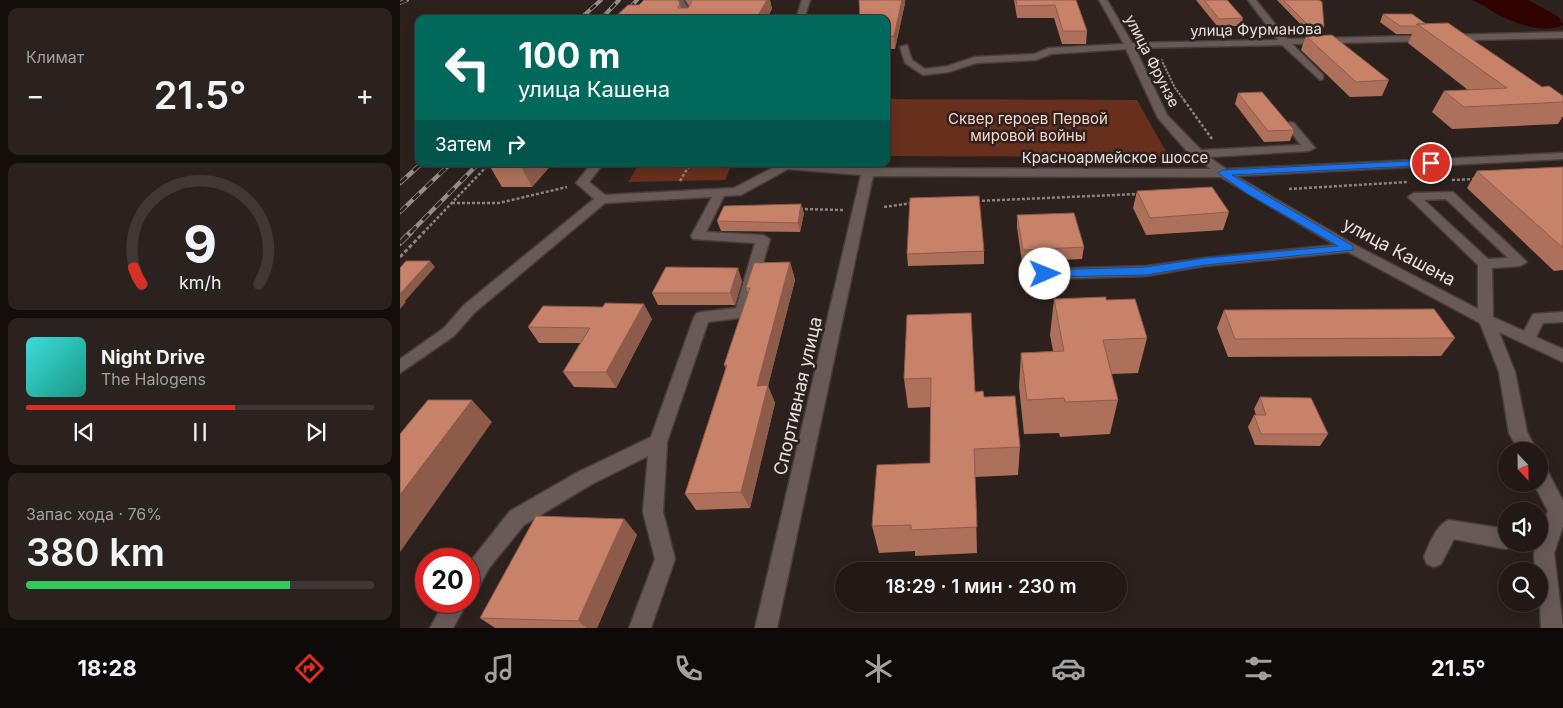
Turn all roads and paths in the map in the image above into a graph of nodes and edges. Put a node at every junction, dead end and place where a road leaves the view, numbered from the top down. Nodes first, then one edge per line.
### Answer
1 (679, 0) edge
2 (806, 0) edge
3 (1103, 0) edge
4 (1252, 0) edge
5 (689, 15) edge
6 (801, 15) edge
7 (1563, 35) edge
8 (1285, 43) junction
9 (1156, 45) junction
10 (1129, 46) junction
11 (904, 47) dead end
12 (1320, 77) dead end
13 (1290, 125) edge
14 (1222, 152) junction
15 (1198, 154) junction
16 (1563, 156) edge
17 (487, 167) edge
18 (595, 167) edge
19 (782, 167) edge
20 (817, 167) edge
21 (868, 172) junction
22 (1223, 173) junction
23 (582, 183) junction
24 (720, 193) junction
25 (1141, 194) edge
26 (602, 199) junction
27 (968, 201) edge
28 (919, 202) edge
29 (452, 203) junction
30 (884, 207) dead end
31 (799, 209) edge
32 (846, 210) dead end
33 (1350, 248) junction
34 (400, 257) edge
35 (1485, 264) junction
36 (1045, 274) dead end
37 (1563, 317) edge
38 (1486, 320) junction
39 (1528, 339) junction
40 (1563, 356) edge
41 (400, 367) edge
42 (658, 442) junction
43 (1523, 442) edge
44 (1548, 492) edge
45 (1548, 529) edge
46 (1498, 537) edge
47 (1544, 552) edge
48 (1434, 557) dead end
49 (480, 563) edge
50 (450, 613) edge
51 (441, 628) edge
52 (640, 628) edge
53 (766, 628) edge
54 (1552, 628) edge

1 - 5 street
2 - 6 street
3 - 10 street, улица Фрунзе
4 - 8 street
7 - 8 street, улица Фурманова
8 - 9 street, улица Фурманова
8 - 12 street
9 - 10 street, улица Фурманова
9 - 14 path
10 - 11 street, улица Фурманова
10 - 15 street, улица Фрунзе
13 - 14 street
14 - 15 street
15 - 22 street, улица Фрунзе
16 - 22 street, Красноармейское шоссе
17 - 29 path
18 - 23 street
19 - 24 street
20 - 21 street, Красноармейское шоссе
21 - 22 street, Красноармейское шоссе
21 - 53 street, Спортивная улица
22 - 33 street, улица Кашена
23 - 26 street
23 - 29 path
24 - 26 street
24 - 42 street
25 - 27 path
26 - 41 street
28 - 30 path
29 - 34 path
31 - 32 path
33 - 36 street
33 - 38 street, улица Кашена
35 - 35 street
35 - 38 street
37 - 39 street
38 - 39 street, улица Кашена
38 - 43 street
39 - 40 street, улица Кашена
42 - 49 street
42 - 52 street
44 - 45 street
46 - 48 street
47 - 54 street
50 - 51 street

